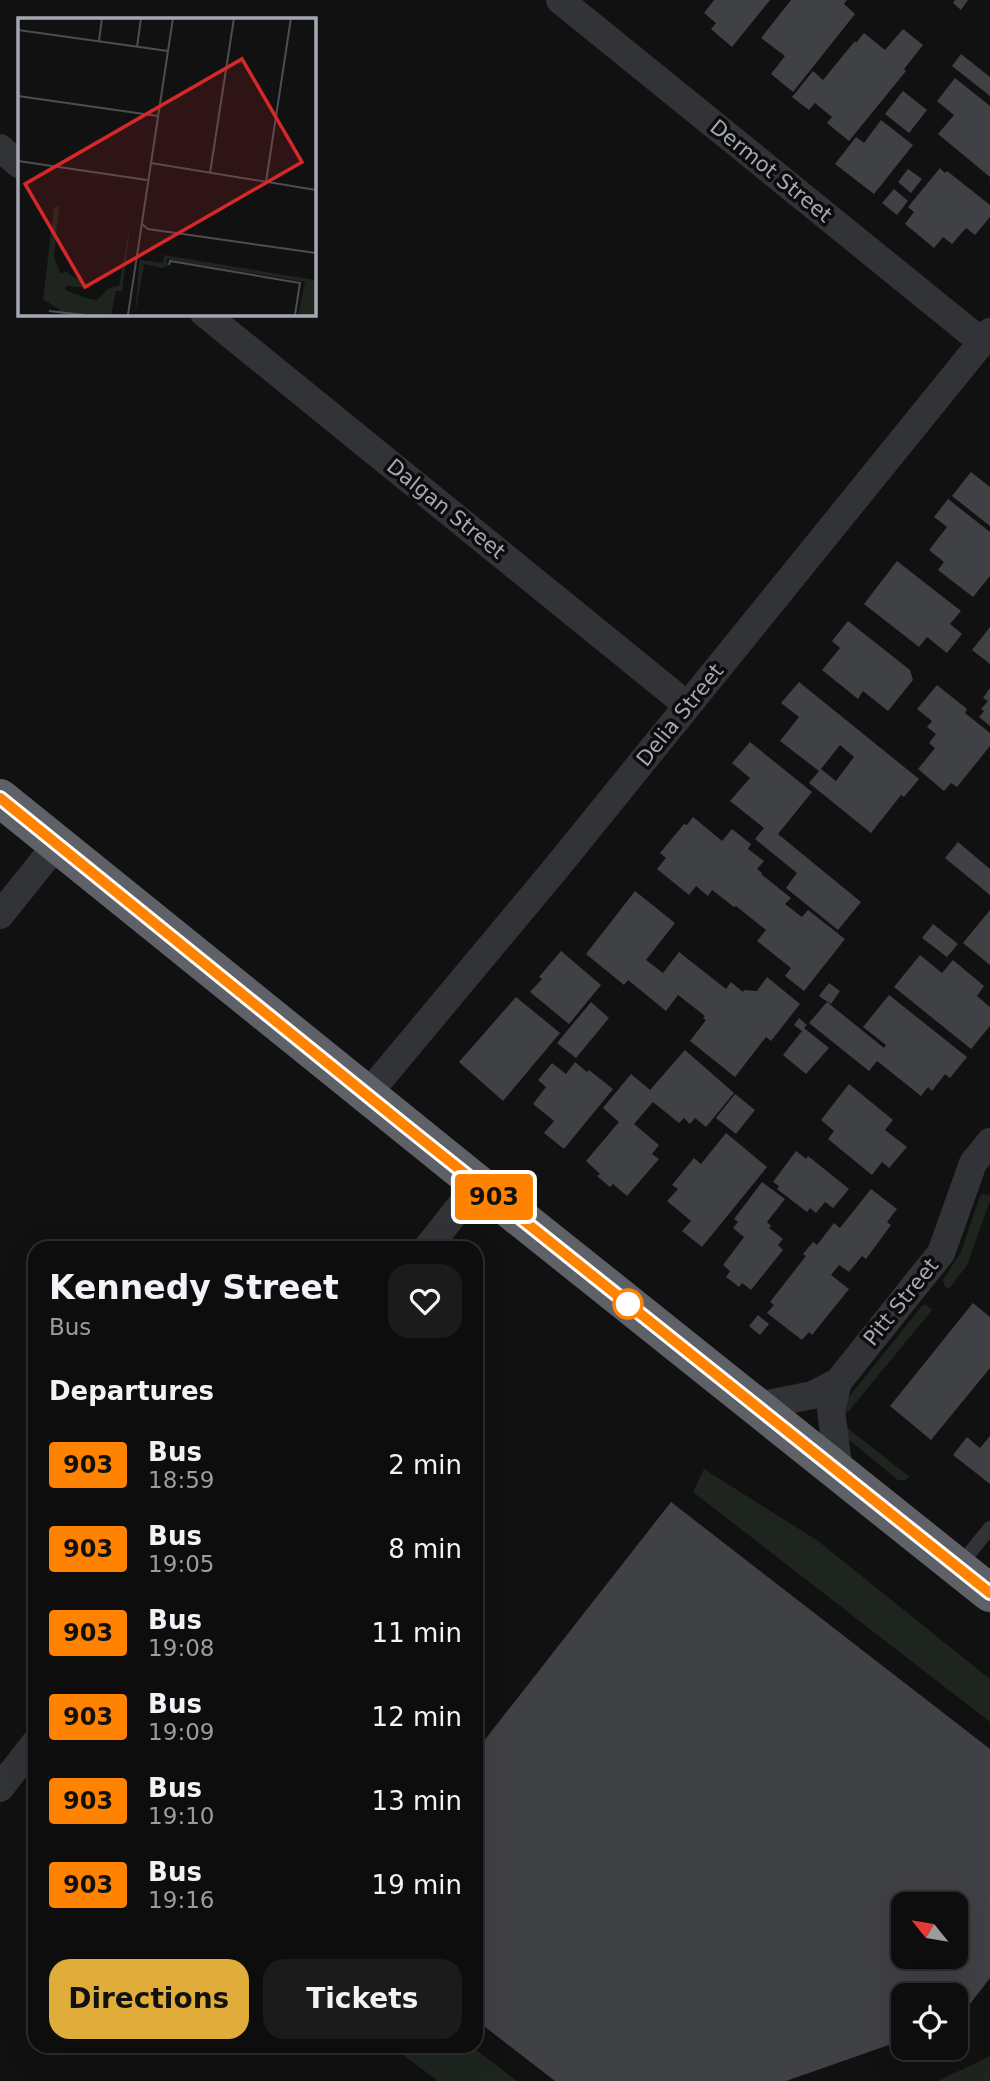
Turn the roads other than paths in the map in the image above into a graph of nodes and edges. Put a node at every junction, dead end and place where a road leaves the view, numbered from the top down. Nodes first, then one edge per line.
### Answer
1 (560, 0) edge
2 (0, 148) edge
3 (18, 163) edge
4 (206, 315) edge
5 (986, 337) edge
6 (687, 705) junction
7 (0, 797) edge
8 (57, 844) junction
9 (0, 915) edge
10 (367, 1095) junction
11 (990, 1142) edge
12 (478, 1184) junction
13 (433, 1241) edge
14 (838, 1382) junction
15 (757, 1406) junction
16 (839, 1472) junction
17 (990, 1528) edge
18 (958, 1567) junction
19 (990, 1593) edge
20 (28, 1752) edge
21 (0, 1788) edge

1 - 5 street, Dermot Street
2 - 3 street
4 - 6 street, Dalgan Street
5 - 6 street, Delia Street
6 - 10 street, Delia Street
7 - 8 highway
8 - 9 street
8 - 10 highway
10 - 12 highway
11 - 14 street, Pitt Street
12 - 13 street
12 - 15 highway
14 - 15 street, Pitt Street
14 - 16 street, Pitt Street
15 - 16 highway
16 - 18 highway
17 - 18 lane
18 - 19 highway
20 - 21 street

